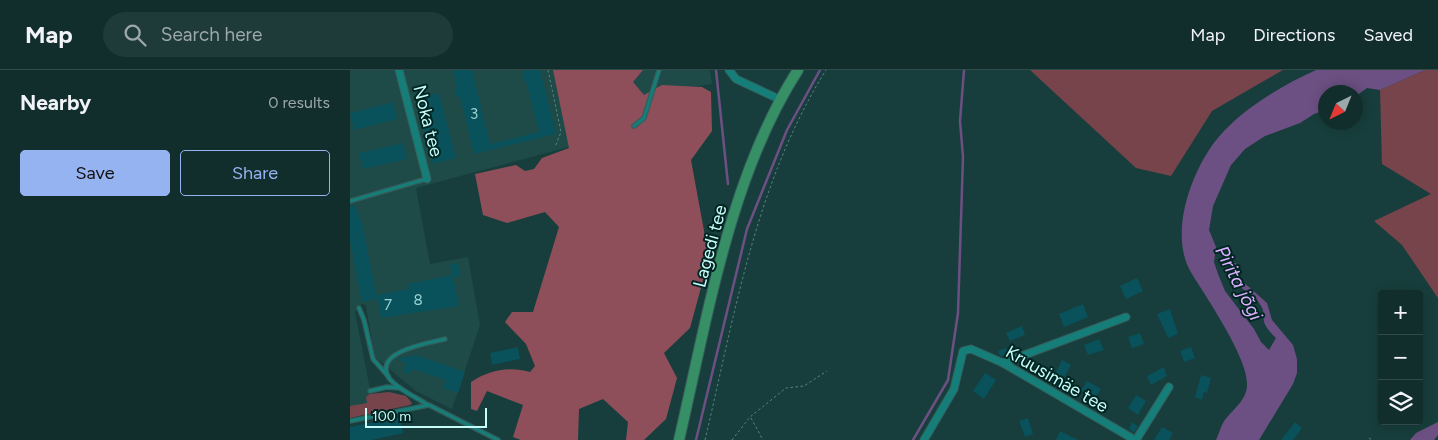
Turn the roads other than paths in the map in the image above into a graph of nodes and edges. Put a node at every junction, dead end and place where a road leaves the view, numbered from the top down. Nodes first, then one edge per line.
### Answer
1 (399, 70) edge
2 (660, 70) edge
3 (730, 70) edge
4 (798, 70) edge
5 (781, 100) junction
6 (634, 126) dead end
7 (427, 179) joint
8 (350, 201) edge
9 (359, 308) dead end
10 (1126, 317) dead end
11 (445, 339) dead end
12 (1003, 364) junction
13 (390, 379) junction
14 (1169, 387) dead end
15 (401, 388) junction
16 (370, 391) dead end
17 (428, 405) junction
18 (350, 421) edge
19 (498, 440) edge
20 (680, 440) edge
21 (924, 440) edge
22 (1136, 440) edge

1 - 7 street, Noka tee
2 - 6 lane
3 - 5 street
4 - 5 street, Lagedi tee
5 - 20 street, Lagedi tee
7 - 8 lane
9 - 13 lane
10 - 12 street
11 - 13 lane
12 - 21 street, Kruusimäe tee
12 - 22 street, Kruusimäe tee
13 - 15 lane
14 - 22 street, Kruusimäe tee
15 - 16 lane
15 - 17 lane
17 - 18 lane
17 - 19 lane

